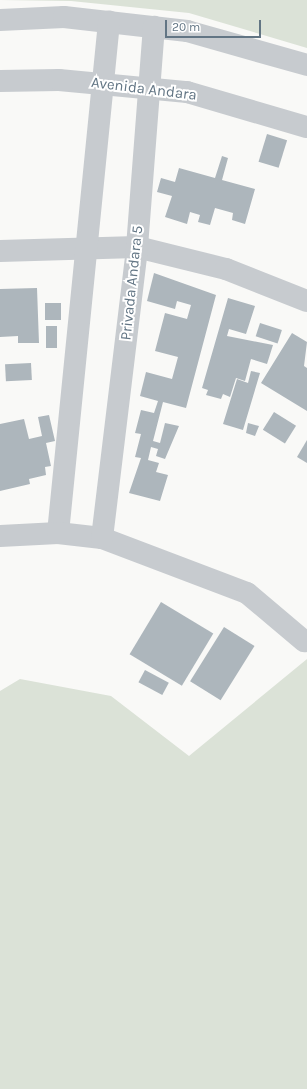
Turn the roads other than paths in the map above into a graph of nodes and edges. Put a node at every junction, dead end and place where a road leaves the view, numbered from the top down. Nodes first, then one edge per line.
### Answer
1 (0, 20) edge
2 (109, 22) junction
3 (154, 27) junction
4 (307, 65) edge
5 (0, 80) edge
6 (103, 84) junction
7 (150, 88) junction
8 (307, 127) edge
9 (86, 246) junction
10 (137, 247) junction
11 (0, 251) edge
12 (307, 301) edge
13 (58, 533) junction
14 (0, 536) edge
15 (102, 538) junction
16 (304, 641) dead end

1 - 2 street
2 - 3 street
2 - 6 street
3 - 4 street
3 - 7 street, Privada Andara 5
5 - 6 street, Avenida Andara
6 - 7 street, Avenida Andara
6 - 9 street
7 - 8 street, Avenida Andara
7 - 10 street, Privada Andara 5
9 - 10 street
9 - 11 street
9 - 13 street
10 - 12 street
10 - 15 street, Privada Andara 5
13 - 14 street
13 - 15 street
15 - 16 street

